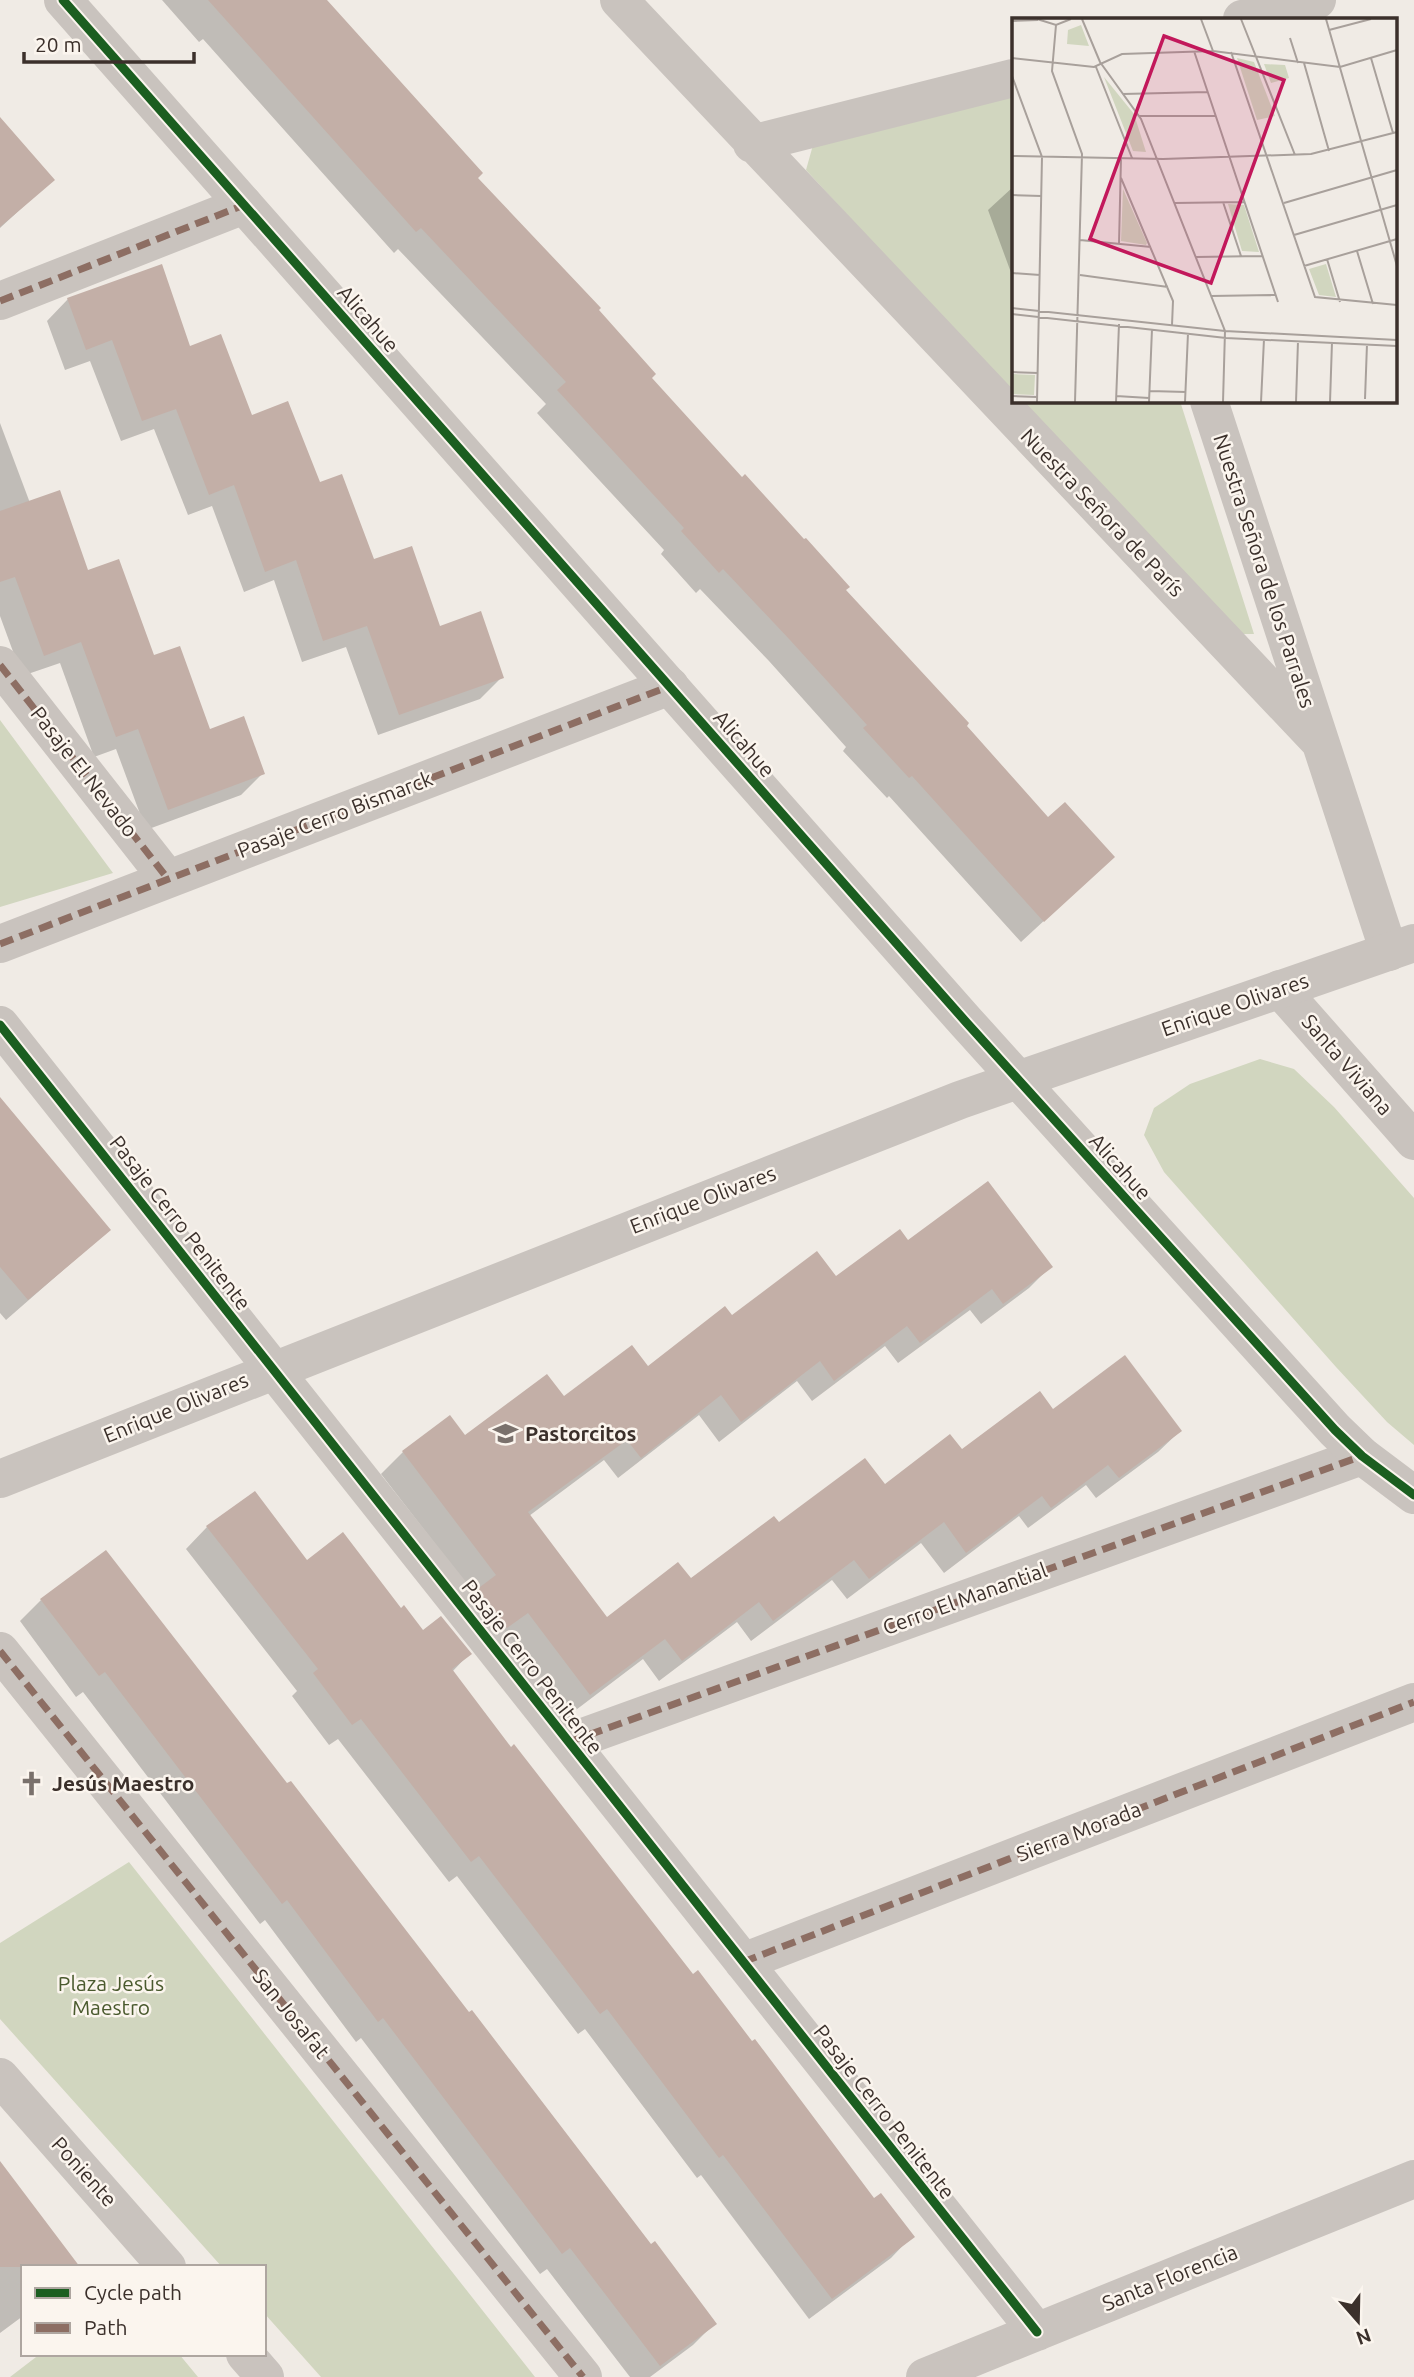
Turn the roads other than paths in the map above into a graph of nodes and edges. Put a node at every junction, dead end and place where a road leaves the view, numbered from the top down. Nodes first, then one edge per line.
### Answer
1 (63, 0) edge
2 (619, 0) edge
3 (1317, 0) edge
4 (1246, 18) edge
5 (1012, 78) edge
6 (752, 144) junction
7 (244, 205) junction
8 (0, 301) edge
9 (1209, 402) edge
10 (0, 665) edge
11 (670, 686) junction
12 (1319, 741) junction
13 (168, 879) junction
14 (0, 944) edge
15 (1402, 947) edge
16 (1280, 989) junction
17 (0, 1025) edge
18 (1018, 1079) junction
19 (1414, 1141) edge
20 (273, 1369) junction
21 (1362, 1456) junction
22 (0, 1479) edge
23 (1414, 1495) edge
24 (0, 1651) edge
25 (1414, 1702) edge
26 (569, 1742) junction
27 (743, 1962) junction
28 (0, 2077) edge
29 (1414, 2179) edge
30 (165, 2265) edge
31 (1037, 2332) junction
32 (247, 2356) edge
33 (265, 2377) edge
34 (583, 2377) edge
35 (925, 2377) edge

1 - 7 street, Alicahue
2 - 6 street, Nuestra Señora de París
3 - 4 street
5 - 6 street
6 - 12 street, Nuestra Señora de París
7 - 8 street
7 - 11 street, Alicahue
9 - 12 street, Nuestra Señora de los Parrales
10 - 13 street, Pasaje El Nevado
11 - 13 street, Pasaje Cerro Bismarck
11 - 18 street, Alicahue
12 - 15 street, Nuestra Señora de París
13 - 14 street, Pasaje Cerro Bismarck
15 - 16 street, Enrique Olivares
16 - 18 street, Enrique Olivares
16 - 19 street, Santa Viviana
17 - 20 street, Pasaje Cerro Penitente
18 - 20 street, Enrique Olivares
18 - 21 street, Alicahue
20 - 22 street, Enrique Olivares
20 - 26 street, Pasaje Cerro Penitente
21 - 23 street, Alicahue
21 - 26 street, Cerro El Manantial
24 - 34 street, San Josafat
25 - 27 street, Sierra Morada
26 - 27 street, Pasaje Cerro Penitente
27 - 31 street, Pasaje Cerro Penitente
28 - 30 street, Poniente
29 - 31 street, Santa Florencia
31 - 35 street, Santa Florencia
32 - 33 street

